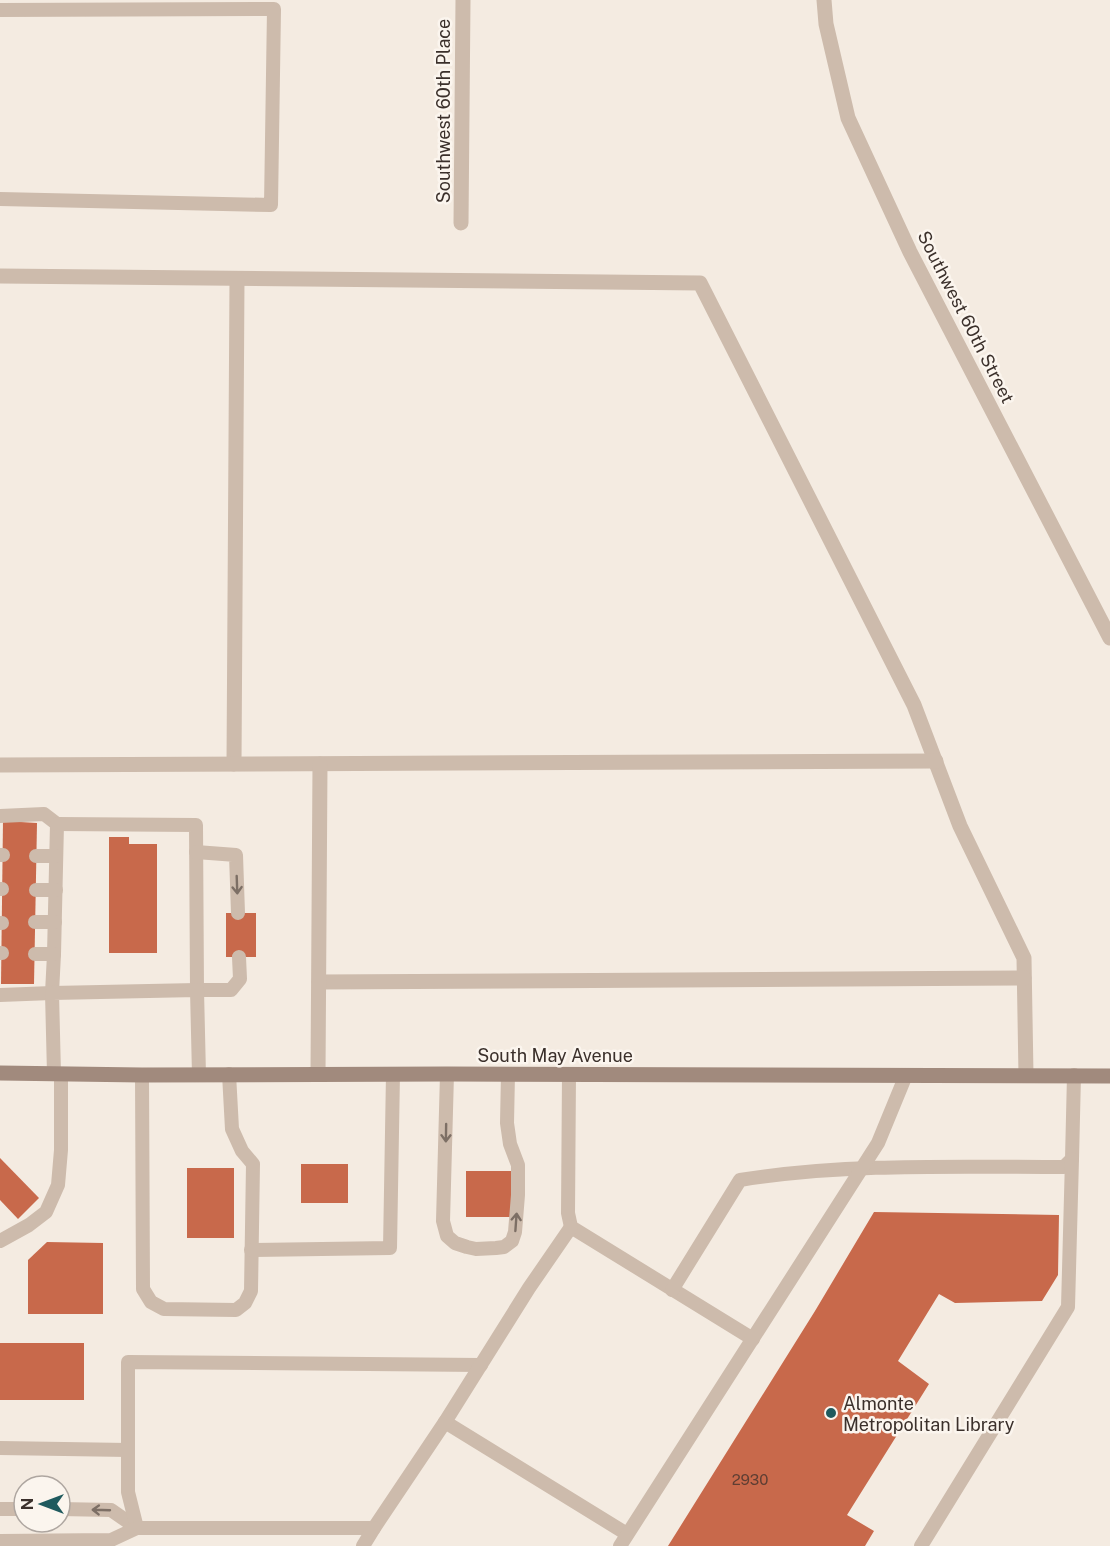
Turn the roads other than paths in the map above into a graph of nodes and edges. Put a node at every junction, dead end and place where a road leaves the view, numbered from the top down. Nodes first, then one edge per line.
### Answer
1 (463, 0) edge
2 (824, 0) edge
3 (274, 5) edge
4 (0, 10) edge
5 (0, 199) edge
6 (461, 222) dead end
7 (0, 276) edge
8 (237, 279) junction
9 (1110, 638) edge
10 (936, 761) junction
11 (234, 764) junction
12 (320, 764) junction
13 (0, 765) edge
14 (0, 816) edge
15 (57, 824) junction
16 (196, 852) junction
17 (36, 856) dead end
18 (56, 856) junction
19 (36, 890) dead end
20 (56, 890) junction
21 (238, 913) dead end
22 (35, 922) dead end
23 (55, 922) junction
24 (35, 954) dead end
25 (54, 954) junction
26 (239, 957) dead end
27 (1024, 978) junction
28 (319, 982) junction
29 (197, 990) junction
30 (52, 993) junction
31 (0, 995) edge
32 (0, 1073) edge
33 (57, 1074) junction
34 (229, 1074) junction
35 (318, 1074) junction
36 (393, 1074) junction
37 (447, 1074) junction
38 (508, 1074) junction
39 (569, 1074) junction
40 (142, 1075) junction
41 (199, 1075) junction
42 (906, 1075) junction
43 (1026, 1076) junction
44 (1074, 1076) junction
45 (1110, 1076) edge
46 (1072, 1159) junction
47 (862, 1168) junction
48 (571, 1227) junction
49 (0, 1241) edge
50 (251, 1250) junction
51 (672, 1290) junction
52 (753, 1339) junction
53 (481, 1365) junction
54 (445, 1422) junction
55 (0, 1448) edge
56 (128, 1450) junction
57 (72, 1509) edge
58 (137, 1528) junction
59 (374, 1528) junction
60 (624, 1540) edge
61 (0, 1541) edge
62 (363, 1546) edge
63 (921, 1546) edge

1 - 6 street, Southwest 60th Place
2 - 9 street, Southwest 60th Street
3 - 4 lane
3 - 5 lane
7 - 8 street
8 - 10 street
8 - 11 street
10 - 12 street
10 - 27 street
11 - 12 street
11 - 13 street
12 - 28 street
14 - 15 lane
15 - 16 lane
15 - 18 lane
16 -> 21 lane
16 - 29 lane
17 - 18 lane
18 - 20 lane
19 - 20 lane
20 - 23 lane
22 - 23 lane
23 - 25 lane
24 - 25 lane
25 - 30 lane
26 - 29 lane
27 - 28 street
27 - 43 street
28 - 35 street
29 - 30 lane
29 - 41 lane
30 - 31 lane
30 - 33 lane
32 - 33 main road, South May Avenue
33 - 40 main road, South May Avenue
33 - 49 lane
34 - 35 main road, South May Avenue
34 - 41 main road, South May Avenue
34 - 50 lane
35 - 36 main road, South May Avenue
36 - 37 main road, South May Avenue
36 - 50 lane
37 - 38 main road, South May Avenue
37 -> 38 lane
38 - 39 main road, South May Avenue
39 - 42 main road, South May Avenue
39 - 48 lane
40 - 41 main road, South May Avenue
40 - 50 lane
42 - 43 main road, South May Avenue
42 - 47 lane
43 - 44 main road, South May Avenue
44 - 45 main road, South May Avenue
44 - 46 lane
46 - 47 lane
46 - 63 lane
47 - 51 lane
47 - 52 lane
48 - 51 lane
48 - 53 lane
51 - 52 lane
52 - 60 lane
53 - 54 lane
53 - 56 lane
54 - 59 lane
54 - 60 lane
55 - 56 lane
56 - 58 lane
58 -> 57 lane
58 - 59 lane
58 - 61 lane
59 - 62 lane

